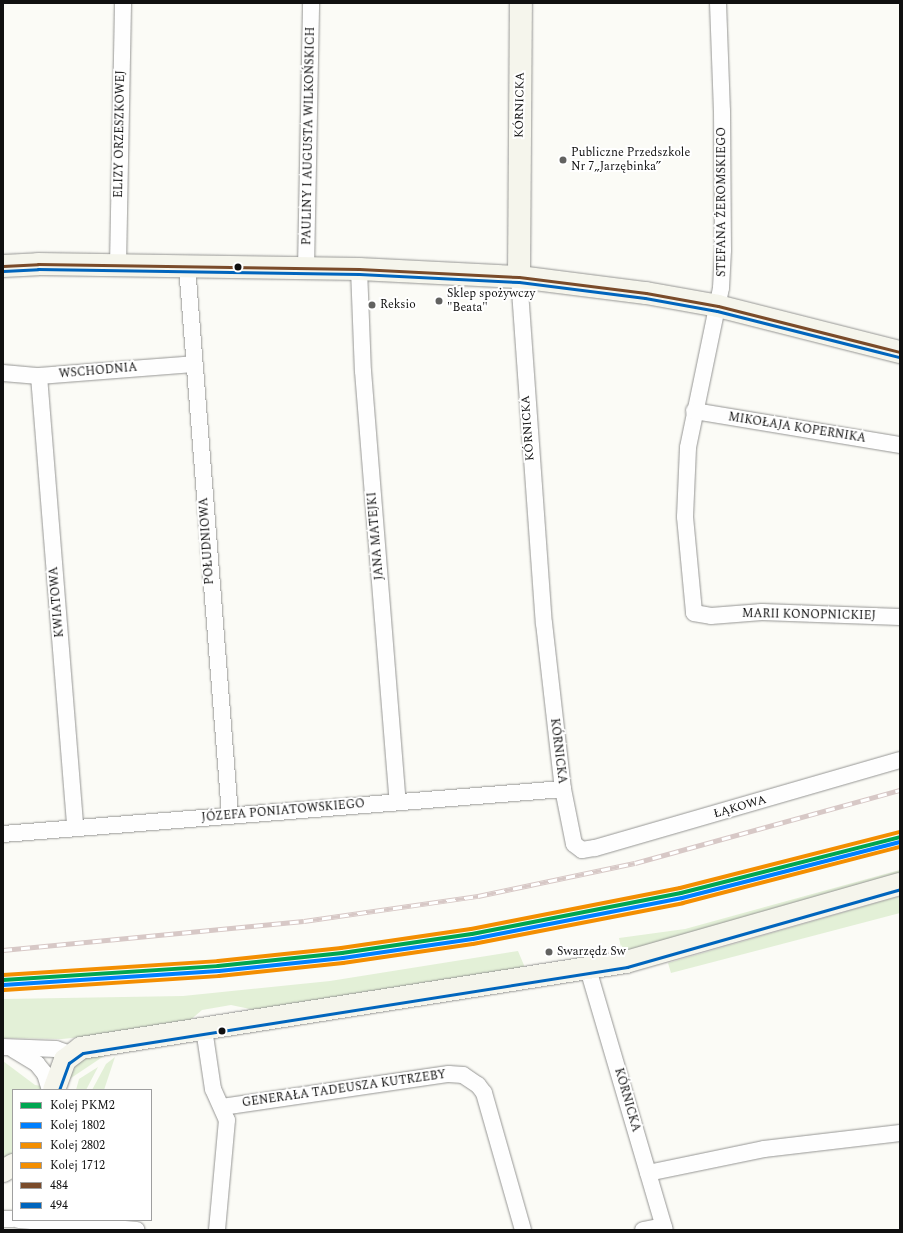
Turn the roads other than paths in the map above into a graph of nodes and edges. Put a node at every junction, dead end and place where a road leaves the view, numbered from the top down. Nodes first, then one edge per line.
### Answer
1 (123, 3) edge
2 (311, 3) edge
3 (521, 3) edge
4 (718, 3) edge
5 (118, 265) junction
6 (3, 266) edge
7 (186, 266) junction
8 (306, 268) junction
9 (359, 269) junction
10 (519, 277) junction
11 (718, 306) junction
12 (900, 352) edge
13 (194, 364) junction
14 (3, 373) edge
15 (39, 376) junction
16 (694, 411) junction
17 (900, 445) edge
18 (694, 613) joint
19 (900, 617) edge
20 (900, 760) edge
21 (563, 789) junction
22 (398, 802) junction
23 (230, 816) junction
24 (75, 828) junction
25 (3, 834) edge
26 (579, 849) joint
27 (900, 884) edge
28 (588, 969) junction
29 (204, 1028) junction
30 (5, 1047) edge
31 (70, 1054) junction
32 (50, 1089) edge
33 (54, 1089) edge
34 (222, 1107) junction
35 (900, 1133) edge
36 (12, 1166) edge
37 (3, 1171) edge
38 (648, 1173) junction
39 (31, 1221) edge
40 (664, 1228) edge
41 (136, 1230) edge
42 (217, 1230) edge
43 (523, 1230) edge
44 (643, 1230) edge

1 - 5 street, ELIZY ORZESZKOWEJ
2 - 8 street, PAULINY I AUGUSTA WILKOŃSKICH
3 - 10 street, KÓRNICKA
4 - 11 street, STEFANA ŻEROMSKIEGO
5 - 6 street
5 - 7 street
7 - 8 street
7 - 13 street, POŁUDNIOWA
8 - 9 street
9 - 10 street
9 - 22 street, JANA MATEJKI
10 - 11 street
10 - 21 street, KÓRNICKA
11 - 12 street
11 - 16 street, STEFANA ŻEROMSKIEGO
13 - 15 street, WSCHODNIA
13 - 23 street, POŁUDNIOWA
14 - 15 street, WSCHODNIA
15 - 24 street, KWIATOWA
16 - 17 street, MIKOŁAJA KOPERNIKA
16 - 18 street, STEFANA ŻEROMSKIEGO
18 - 19 street, MARII KONOPNICKIEJ
20 - 26 street, ŁĄKOWA
21 - 22 street, JÓZEFA PONIATOWSKIEGO
21 - 26 street, KÓRNICKA
22 - 23 street, JÓZEFA PONIATOWSKIEGO
23 - 24 street, JÓZEFA PONIATOWSKIEGO
24 - 25 street, JÓZEFA PONIATOWSKIEGO
27 - 28 street
28 - 29 street
28 - 38 street, KÓRNICKA
29 - 31 street
29 - 34 street
30 - 31 street
30 - 32 street
31 - 33 street
34 - 42 street
34 - 43 street, GENERAŁA TADEUSZA KUTRZEBY
35 - 38 street
36 - 37 street
38 - 40 street, KÓRNICKA
39 - 41 street
40 - 44 street

